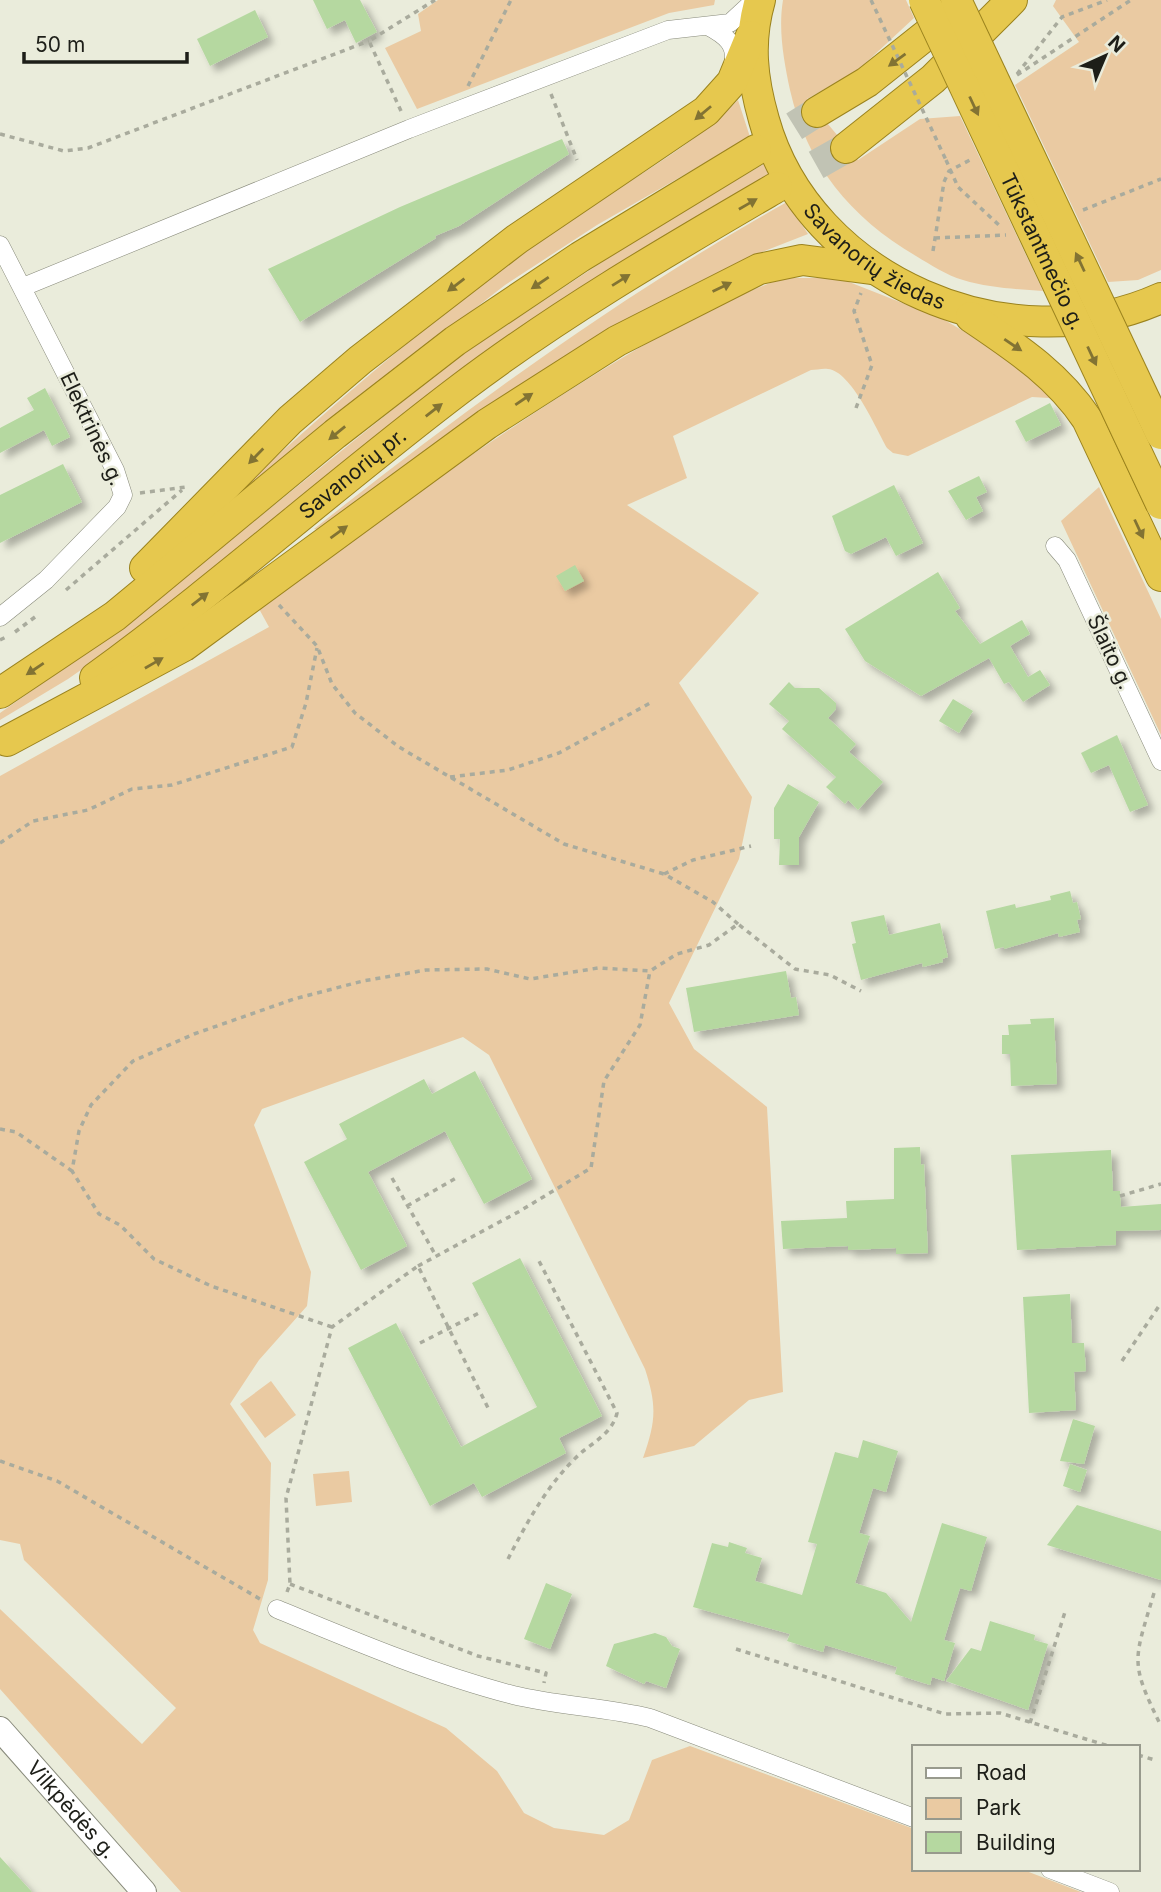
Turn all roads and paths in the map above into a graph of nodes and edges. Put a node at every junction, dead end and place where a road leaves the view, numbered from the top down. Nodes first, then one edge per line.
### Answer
1 (435, 0) edge
2 (511, 0) edge
3 (757, 0) edge
4 (871, 0) edge
5 (924, 0) edge
6 (956, 0) edge
7 (968, 0) edge
8 (1012, 0) edge
9 (1107, 0) edge
10 (1130, 0) edge
11 (708, 26) junction
12 (751, 36) junction
13 (369, 41) junction
14 (544, 78) junction
15 (726, 89) junction
16 (456, 111) junction
17 (817, 112) tunnel mouth
18 (409, 129) junction
19 (0, 134) edge
20 (846, 148) tunnel mouth
21 (756, 150) tunnel mouth
22 (980, 156) dead end
23 (577, 160) dead end
24 (949, 171) junction
25 (777, 187) tunnel mouth
26 (1011, 235) dead end
27 (0, 245) edge
28 (933, 251) dead end
29 (866, 281) junction
30 (23, 287) junction
31 (1161, 298) edge
32 (956, 307) junction
33 (856, 408) dead end
34 (1161, 434) edge
35 (192, 482) dead end
36 (186, 487) junction
37 (123, 495) junction
38 (1161, 504) edge
39 (1055, 546) dead end
40 (1161, 576) edge
41 (62, 594) dead end
42 (41, 611) dead end
43 (285, 612) dead end
44 (0, 617) edge
45 (0, 640) edge
46 (69, 646) junction
47 (317, 646) junction
48 (0, 693) edge
49 (652, 702) dead end
50 (4, 743) edge
51 (1161, 761) edge
52 (448, 778) junction
53 (0, 843) edge
54 (751, 846) dead end
55 (664, 874) junction
56 (738, 924) junction
57 (650, 971) junction
58 (861, 991) dead end
59 (0, 1129) edge
60 (72, 1171) junction
61 (458, 1177) dead end
62 (392, 1178) dead end
63 (1161, 1184) edge
64 (1120, 1196) dead end
65 (407, 1206) junction
66 (436, 1256) junction
67 (539, 1261) dead end
68 (418, 1266) junction
69 (1161, 1303) edge
70 (481, 1312) dead end
71 (332, 1327) junction
72 (448, 1328) junction
73 (420, 1343) dead end
74 (1122, 1361) dead end
75 (491, 1412) dead end
76 (0, 1461) edge
77 (508, 1559) dead end
78 (290, 1584) junction
79 (1154, 1593) dead end
80 (279, 1610) junction
81 (1065, 1612) dead end
82 (736, 1649) dead end
83 (541, 1699) junction
84 (1030, 1723) junction
85 (1161, 1726) edge
86 (0, 1729) edge
87 (1105, 1745) edge
88 (1140, 1756) edge
89 (1156, 1760) dead end
90 (912, 1817) edge
91 (1055, 1871) edge
92 (144, 1892) edge
93 (1110, 1892) edge

1 - 13 path
2 - 16 path
3 - 11 street
3 - 12 highway, Savanorių žiedas
4 - 24 path, bridge
5 -> 38 highway, Tūkstantmečio g., bridge
34 -> 6 highway, Tūkstantmečio g., bridge
7 -> 17 highway
8 - 20 highway
9 - 10 path
11 - 14 street
11 - 15 street
12 - 15 highway
12 - 29 highway, Savanorių žiedas
13 - 18 path
13 - 19 path
14 - 16 street
14 - 23 path
15 -> 46 highway
16 - 18 street
18 - 30 street
21 -> 46 highway, Savanorių pr.
22 - 24 path
24 - 26 path
24 - 28 path
50 -> 25 highway, Savanorių pr.
27 - 30 street, Elektrinės g.
29 - 32 highway, Savanorių žiedas
29 - 33 path
50 -> 29 highway
30 - 37 street, Elektrinės g.
31 - 32 highway, Savanorių žiedas
32 -> 40 highway
35 - 36 path
36 - 37 path
36 - 41 path
37 - 44 street, Elektrinės g.
39 - 51 street, Šlaito g.
42 - 45 path
43 - 47 path
46 -> 48 highway, Savanorių pr.
47 - 52 path
47 - 53 path
49 - 52 path
52 - 55 path
54 - 55 path
55 - 56 path
56 - 57 path
56 - 58 path
57 - 60 path
57 - 66 path
59 - 60 path
60 - 71 path
61 - 65 path
62 - 65 path
63 - 64 path
65 - 66 path
66 - 68 path
67 - 77 path
68 - 71 path
68 - 72 path
69 - 74 path
70 - 72 path
71 - 78 path
72 - 73 path
72 - 75 path
76 - 80 path
78 - 80 path
78 - 83 path
79 - 85 path
80 - 83 street
81 - 84 path
82 - 84 path
83 - 90 street
84 - 87 path
86 - 92 main road, Vilkpėdės g.
88 - 89 path
91 - 93 street

